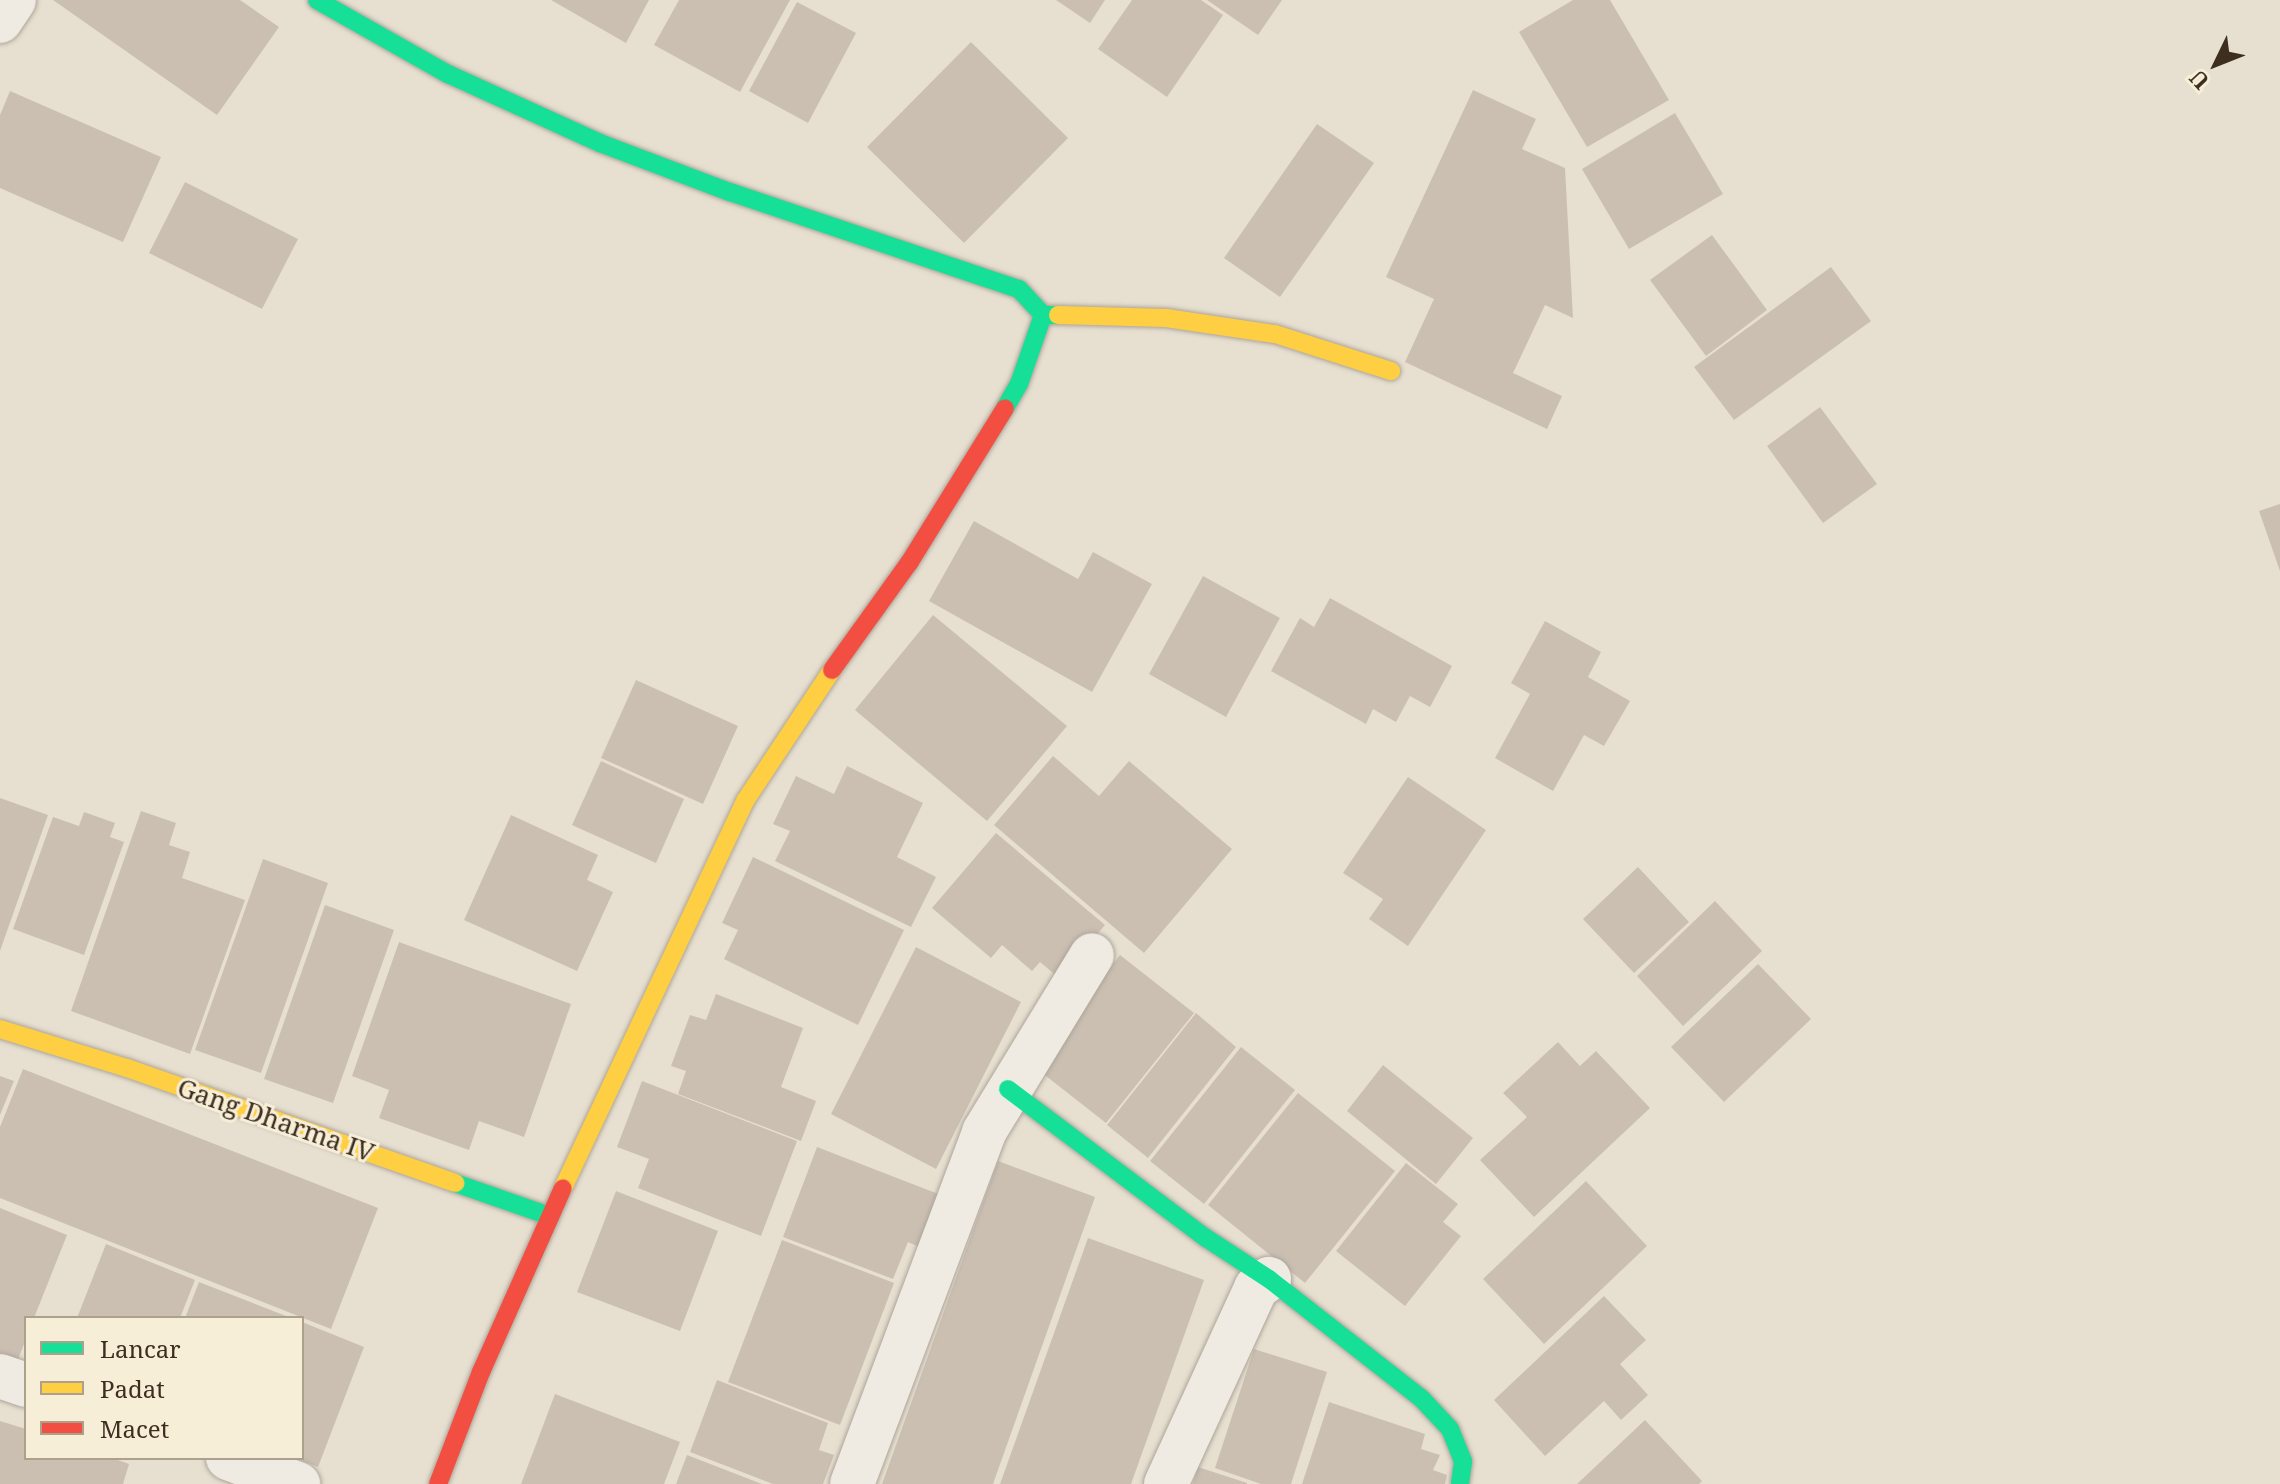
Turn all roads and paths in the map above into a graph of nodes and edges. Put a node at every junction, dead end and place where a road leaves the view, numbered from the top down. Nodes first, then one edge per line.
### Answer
1 (14, 0) edge
2 (317, 0) edge
3 (0, 21) edge
4 (1043, 315) junction
5 (1391, 371) dead end
6 (1092, 955) dead end
7 (0, 1029) edge
8 (1008, 1089) junction
9 (550, 1216) junction
10 (1269, 1279) junction
11 (0, 1376) edge
12 (24, 1384) edge
13 (233, 1460) edge
14 (298, 1484) edge
15 (438, 1484) edge
16 (852, 1484) edge
17 (1166, 1484) edge
18 (1460, 1484) edge

1 - 3 street
2 - 4 street
4 - 5 street
4 - 9 street
6 - 8 street
7 - 9 street, Gang Dharma IV
8 - 10 street
8 - 16 street
9 - 15 street
10 - 17 street
10 - 18 street
11 - 12 street
13 - 14 street

